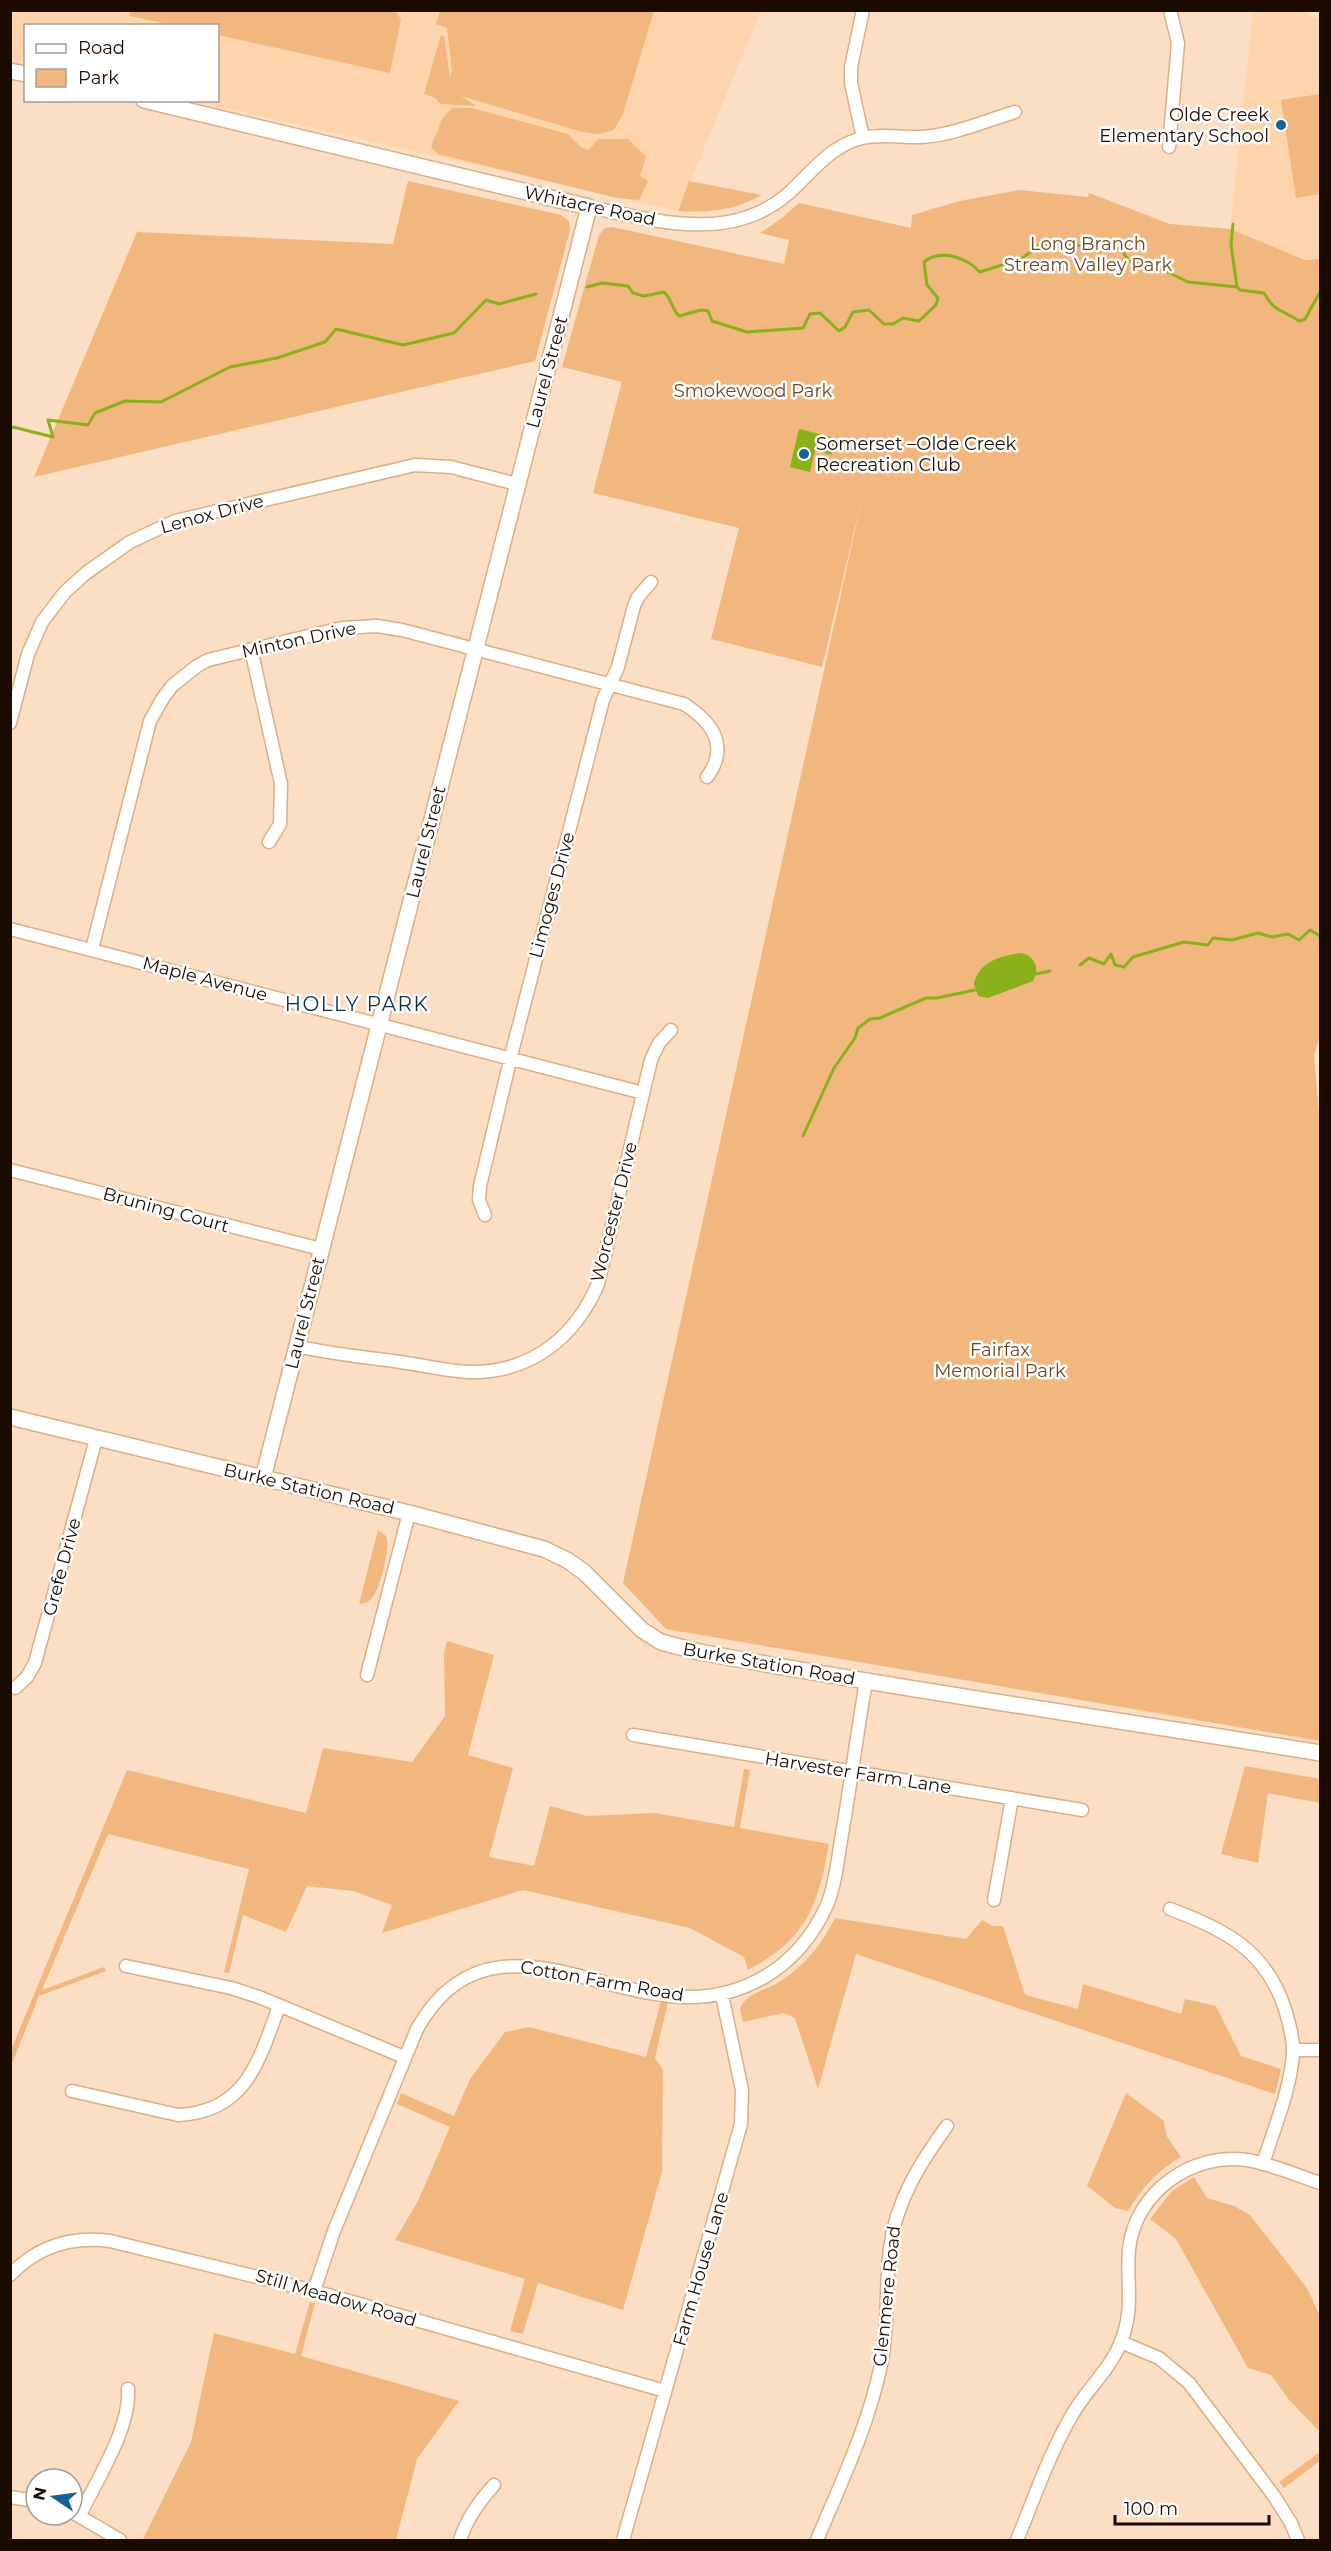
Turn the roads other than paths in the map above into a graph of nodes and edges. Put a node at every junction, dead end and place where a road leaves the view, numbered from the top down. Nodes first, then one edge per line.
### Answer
1 (863, 10) edge
2 (1170, 10) edge
3 (152, 102) edge
4 (1015, 112) dead end
5 (863, 138) junction
6 (1169, 147) dead end
7 (589, 207) junction
8 (517, 484) junction
9 (651, 582) dead end
10 (251, 649) junction
11 (475, 649) junction
12 (609, 684) junction
13 (10, 723) edge
14 (707, 777) dead end
15 (269, 842) dead end
16 (10, 929) edge
17 (92, 949) junction
18 (379, 1025) junction
19 (670, 1030) dead end
20 (511, 1059) junction
21 (643, 1093) junction
22 (10, 1170) edge
23 (485, 1215) dead end
24 (321, 1249) junction
25 (300, 1346) junction
26 (10, 1417) edge
27 (96, 1439) junction
28 (263, 1478) junction
29 (409, 1513) junction
30 (367, 1675) dead end
31 (866, 1682) junction
32 (15, 1688) dead end
33 (633, 1735) dead end
34 (1320, 1753) edge
35 (853, 1772) junction
36 (1012, 1798) junction
37 (1082, 1810) dead end
38 (994, 1900) dead end
39 (1170, 1909) dead end
40 (126, 1966) dead end
41 (722, 1995) junction
42 (279, 2006) junction
43 (1293, 2050) junction
44 (1320, 2050) edge
45 (404, 2057) junction
46 (72, 2091) dead end
47 (947, 2126) dead end
48 (1263, 2164) junction
49 (1320, 2183) edge
50 (10, 2275) edge
51 (314, 2291) junction
52 (1121, 2342) junction
53 (128, 2389) dead end
54 (665, 2391) junction
55 (494, 2485) dead end
56 (84, 2499) edge
57 (84, 2519) edge
58 (120, 2541) edge
59 (460, 2541) edge
60 (622, 2541) edge
61 (817, 2541) edge
62 (1017, 2541) edge
63 (1298, 2541) edge

1 - 5 street
2 - 6 street
3 - 7 street, Whitacre Road
4 - 5 street, Whitacre Road
5 - 7 street, Whitacre Road
7 - 8 street, Laurel Street
8 - 11 street, Laurel Street
8 - 13 street, Lenox Drive
9 - 12 street, Limoges Drive
10 - 11 street, Minton Drive
10 - 15 street
10 - 17 street, Minton Drive
11 - 12 street, Minton Drive
11 - 18 street, Laurel Street
12 - 14 street, Minton Drive
12 - 20 street, Limoges Drive
16 - 17 street, Maple Avenue
17 - 18 street, Maple Avenue
18 - 20 street, Maple Avenue
18 - 24 street, Laurel Street
19 - 21 street, Worcester Drive
20 - 21 street, Maple Avenue
20 - 23 street, Limoges Drive
21 - 25 street, Worcester Drive
22 - 24 street, Bruning Court
24 - 25 street, Laurel Street
25 - 28 street, Laurel Street
26 - 27 street, Burke Station Road
27 - 28 street, Burke Station Road
27 - 32 street, Grefe Drive
28 - 29 street, Burke Station Road
29 - 30 street
29 - 31 street, Burke Station Road
31 - 34 street, Burke Station Road
31 - 35 street, Cotton Farm Road
33 - 35 street, Harvester Farm Lane
35 - 36 street, Harvester Farm Lane
35 - 41 street, Cotton Farm Road
36 - 37 street, Harvester Farm Lane
36 - 38 street
39 - 43 street
40 - 42 street
41 - 45 street, Cotton Farm Road
41 - 54 street, Farm House Lane
42 - 45 street
42 - 46 street
43 - 44 street
43 - 48 street
45 - 51 street, Cotton Farm Road
47 - 61 street, Glenmere Road
48 - 49 street
48 - 52 street
50 - 51 street, Still Meadow Road
51 - 54 street, Still Meadow Road
52 - 62 street
52 - 63 street
53 - 56 street
54 - 60 street, Farm House Lane
55 - 59 street
57 - 58 street

